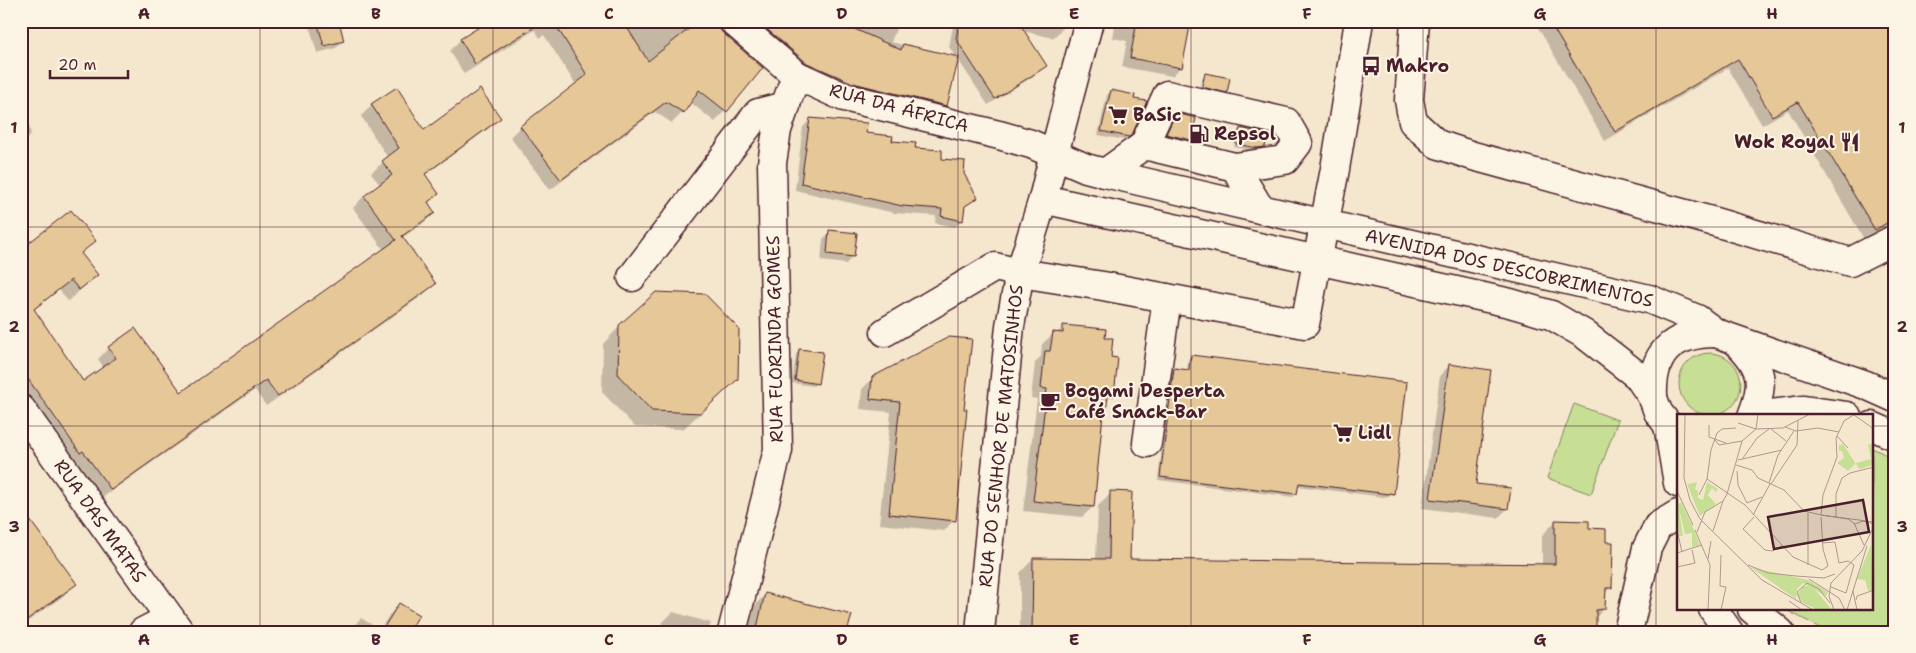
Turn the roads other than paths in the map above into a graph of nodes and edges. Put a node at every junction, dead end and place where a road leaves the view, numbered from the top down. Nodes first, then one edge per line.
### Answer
1 (733, 21) edge
2 (1089, 21) edge
3 (1359, 21) edge
4 (1416, 21) edge
5 (796, 75) junction
6 (786, 106) junction
7 (1144, 145) junction
8 (1054, 154) junction
9 (1235, 168) junction
10 (1105, 173) junction
11 (1043, 198) junction
12 (1260, 209) junction
13 (1325, 224) junction
14 (1895, 239) edge
15 (1318, 260) junction
16 (1020, 274) junction
17 (632, 277) dead end
18 (1167, 298) junction
19 (885, 332) dead end
20 (1726, 337) junction
21 (1653, 398) junction
22 (1895, 398) edge
23 (21, 409) edge
24 (1755, 414) edge
25 (1771, 414) edge
26 (1833, 414) edge
27 (1874, 427) edge
28 (1673, 429) edge
29 (1895, 436) edge
30 (1147, 442) dead end
31 (1677, 472) edge
32 (1677, 515) edge
33 (1714, 610) edge
34 (1753, 610) edge
35 (175, 625) edge
36 (143, 632) edge
37 (732, 632) edge
38 (980, 632) edge
39 (1628, 632) edge
40 (1729, 632) edge
41 (1780, 632) edge

1 - 5 main road, RUA DA ÁFRICA
2 - 8 main road, RUA DO SENHOR DE MATOSINHOS
3 - 13 main road
4 - 14 main road
5 - 6 main road, RUA FLORINDA GOMES
5 - 8 main road, RUA DA ÁFRICA
6 - 17 main road
6 - 37 main road, RUA FLORINDA GOMES
7 - 9 main road
7 - 9 main road
7 - 10 main road
8 - 10 main road, AVENIDA DOS DESCOBRIMENTOS
8 - 11 main road, RUA DO SENHOR DE MATOSINHOS
9 - 12 main road
10 - 12 main road, AVENIDA DOS DESCOBRIMENTOS
11 - 15 main road, AVENIDA DOS DESCOBRIMENTOS
11 - 16 main road, RUA DO SENHOR DE MATOSINHOS
12 - 13 main road, AVENIDA DOS DESCOBRIMENTOS
13 - 15 main road
13 - 20 main road, AVENIDA DOS DESCOBRIMENTOS
15 - 18 main road
15 - 21 main road, AVENIDA DOS DESCOBRIMENTOS
16 - 18 main road
16 - 19 main road
16 - 38 main road, RUA DO SENHOR DE MATOSINHOS
18 - 30 main road
20 - 21 main road, AVENIDA DOS DESCOBRIMENTOS
20 - 22 main road, AVENIDA DOS DESCOBRIMENTOS
20 - 24 main road, AVENIDA DOS DESCOBRIMENTOS
21 - 28 main road, AVENIDA DOS DESCOBRIMENTOS
23 - 35 main road, RUA DAS MATAS
25 - 26 main road, AVENIDA DOS DESCOBRIMENTOS
27 - 29 main road
28 - 31 main road
32 - 39 main road
33 - 40 main road
34 - 41 main road
35 - 36 main road

